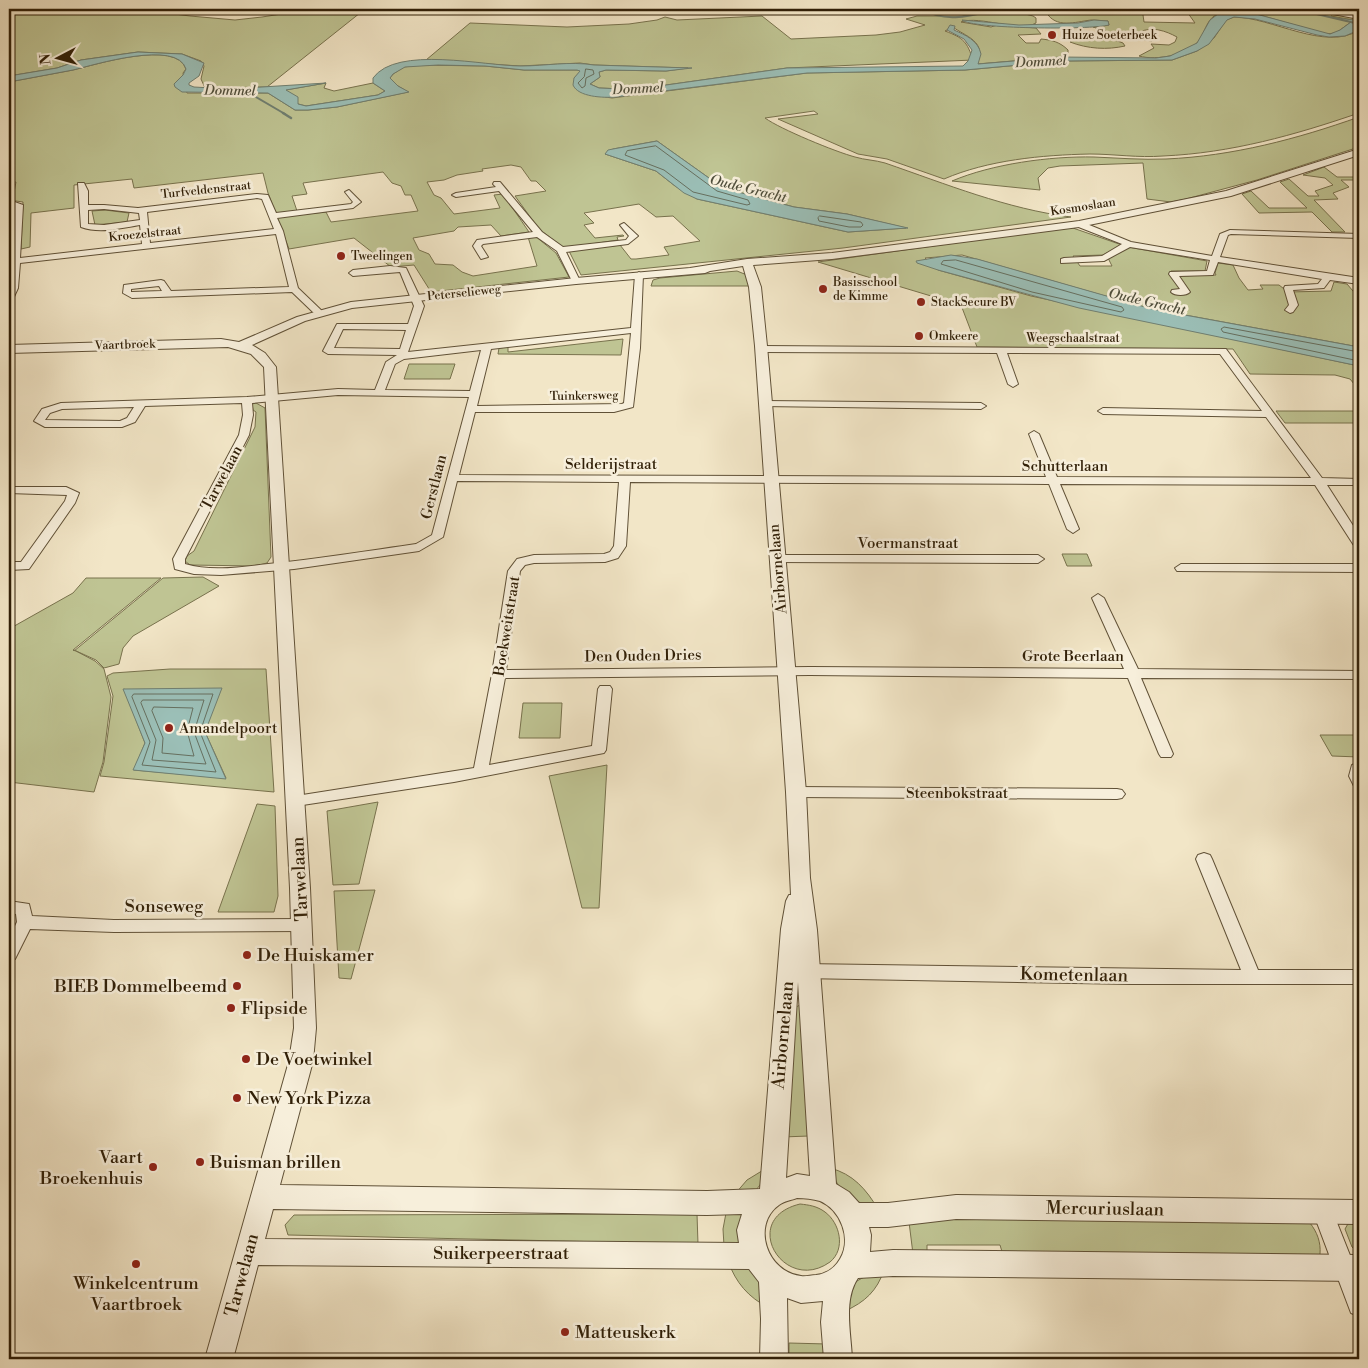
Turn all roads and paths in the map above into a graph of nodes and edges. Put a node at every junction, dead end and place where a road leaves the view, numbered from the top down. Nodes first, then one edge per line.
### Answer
1 (1317, 9) edge
2 (1357, 16) edge
3 (1359, 152) edge
4 (81, 185) dead end
5 (349, 192) dead end
6 (456, 195) dead end
7 (9, 202) edge
8 (84, 208) junction
9 (140, 210) junction
10 (272, 216) junction
11 (143, 222) junction
12 (1079, 224) junction
13 (624, 225) dead end
14 (279, 231) junction
15 (539, 234) junction
16 (1359, 236) edge
17 (12, 238) edge
18 (1129, 244) junction
19 (146, 247) junction
20 (562, 250) junction
21 (484, 257) dead end
22 (1214, 259) junction
23 (15, 261) junction
24 (1064, 261) dead end
25 (748, 265) junction
26 (353, 273) dead end
27 (639, 276) junction
28 (1327, 278) junction
29 (576, 281) junction
30 (1359, 281) edge
31 (294, 289) junction
32 (1175, 292) dead end
33 (168, 293) dead end
34 (9, 298) edge
35 (417, 298) junction
36 (1290, 310) dead end
37 (319, 313) junction
38 (412, 326) junction
39 (636, 330) junction
40 (242, 345) junction
41 (487, 347) junction
42 (9, 349) edge
43 (761, 349) junction
44 (1000, 350) junction
45 (402, 354) junction
46 (1014, 384) dead end
47 (379, 392) junction
48 (473, 394) junction
49 (272, 398) junction
50 (246, 400) junction
51 (141, 404) junction
52 (764, 404) junction
53 (981, 406) dead end
54 (470, 409) junction
55 (1103, 411) dead end
56 (1269, 414) junction
57 (1034, 434) dead end
58 (452, 478) junction
59 (771, 479) junction
60 (625, 480) junction
61 (1054, 481) junction
62 (1319, 482) junction
63 (1359, 482) edge
64 (9, 490) edge
65 (1073, 529) dead end
66 (1359, 544) edge
67 (777, 559) junction
68 (1038, 560) dead end
69 (9, 566) edge
70 (282, 567) junction
71 (1181, 568) dead end
72 (1359, 568) edge
73 (1098, 598) dead end
74 (787, 671) junction
75 (1132, 673) junction
76 (499, 674) junction
77 (1359, 675) edge
78 (605, 689) dead end
79 (1166, 754) dead end
80 (1359, 767) edge
81 (481, 771) junction
82 (1359, 782) edge
83 (796, 792) junction
84 (1118, 794) dead end
85 (296, 801) junction
86 (1204, 859) dead end
87 (19, 912) edge
88 (302, 925) junction
89 (9, 954) edge
90 (799, 971) junction
91 (1359, 977) edge
92 (1253, 978) junction
93 (824, 1191) junction
94 (264, 1197) junction
95 (767, 1197) junction
96 (1323, 1212) junction
97 (1359, 1212) edge
98 (852, 1214) junction
99 (248, 1252) junction
100 (754, 1256) junction
101 (1352, 1268) edge
102 (846, 1273) junction
103 (772, 1278) junction
104 (1359, 1306) edge
105 (219, 1359) edge
106 (774, 1359) edge
107 (838, 1359) edge

1 - 2 street
3 - 12 street, Kosmoslaan
4 - 8 street
5 - 10 street
6 - 15 street
7 - 17 street
8 - 9 street, Turfveldenstraat
8 - 11 street
9 - 10 street, Turfveldenstraat
9 - 11 street, Turfveldenstraat
10 - 14 street, Turfveldenstraat
11 - 19 street, Turfveldenstraat
12 - 18 street
12 - 25 street, Kosmoslaan
13 - 20 street
14 - 19 street, Kroezelstraat
14 - 31 street, Turfveldenstraat
15 - 20 street
15 - 21 street
16 - 22 street
17 - 23 street
18 - 22 street
18 - 24 street
19 - 23 street, Kroezelstraat
20 - 29 street
22 - 28 street
22 - 32 street
23 - 34 street
25 - 27 street, Peterselieweg
25 - 43 street, Airbornelaan
26 - 35 street
27 - 29 street, Peterselieweg
27 - 39 street, Tuinkersweg
28 - 30 street
28 - 36 street
29 - 35 street, Peterselieweg
31 - 33 street
31 - 37 street
35 - 37 street, Peterselieweg
35 - 38 street
37 - 40 street, Peterselieweg
38 - 45 street
38 - 45 street
39 - 41 street
39 - 54 street, Tuinkersweg
40 - 42 street, Vaartbroek
40 - 49 street, Tarwelaan
41 - 45 street
41 - 48 street, Gerstlaan
43 - 44 street, Weegschaalstraat
43 - 52 street, Airbornelaan
44 - 46 street
44 - 56 street, Weegschaalstraat
45 - 47 street
47 - 48 street
47 - 49 street
48 - 54 street, Gerstlaan
49 - 50 street
49 - 70 street, Tarwelaan
50 - 51 street
50 - 70 street, Tarwelaan
51 - 51 street
52 - 53 street
52 - 59 street, Airbornelaan
54 - 58 street, Gerstlaan
55 - 56 street
56 - 62 street, Weegschaalstraat
57 - 61 street
58 - 60 street, Selderijstraat
58 - 70 street, Gerstlaan
59 - 60 street, Selderijstraat
59 - 61 street, Schutterlaan
59 - 67 street, Airbornelaan
60 - 76 street, Boekweitstraat
61 - 62 street, Schutterlaan
61 - 65 street
62 - 63 street, Schutterlaan
62 - 66 street, Weegschaalstraat
64 - 69 street
67 - 68 street, Voermanstraat
67 - 74 street, Airbornelaan
70 - 85 street, Tarwelaan
71 - 72 street
73 - 75 street
74 - 75 street, Grote Beerlaan
74 - 76 street, Den Ouden Dries
74 - 83 street, Airbornelaan
75 - 77 street, Grote Beerlaan
75 - 79 street
76 - 81 street, Boekweitstraat
78 - 81 street
80 - 82 street
81 - 85 street
83 - 84 street, Steenbokstraat
83 - 90 street, Airbornelaan
85 - 88 street, Tarwelaan
86 - 92 street
87 - 88 street, Sonseweg
87 - 89 street
88 - 94 street, Tarwelaan
90 - 92 street, Kometenlaan
90 - 93 street, Airbornelaan
90 - 95 street, Airbornelaan
91 - 92 street, Kometenlaan
93 - 95 street
93 - 98 street
94 - 95 street
94 - 99 street, Tarwelaan
95 - 100 street
96 - 97 street, Mercuriuslaan
96 - 98 street, Mercuriuslaan
96 - 101 street
98 - 102 street
99 - 100 street, Suikerpeerstraat
99 - 105 street, Tarwelaan
100 - 103 street
101 - 102 street
101 - 104 street
102 - 103 street
102 - 107 street
103 - 106 street

